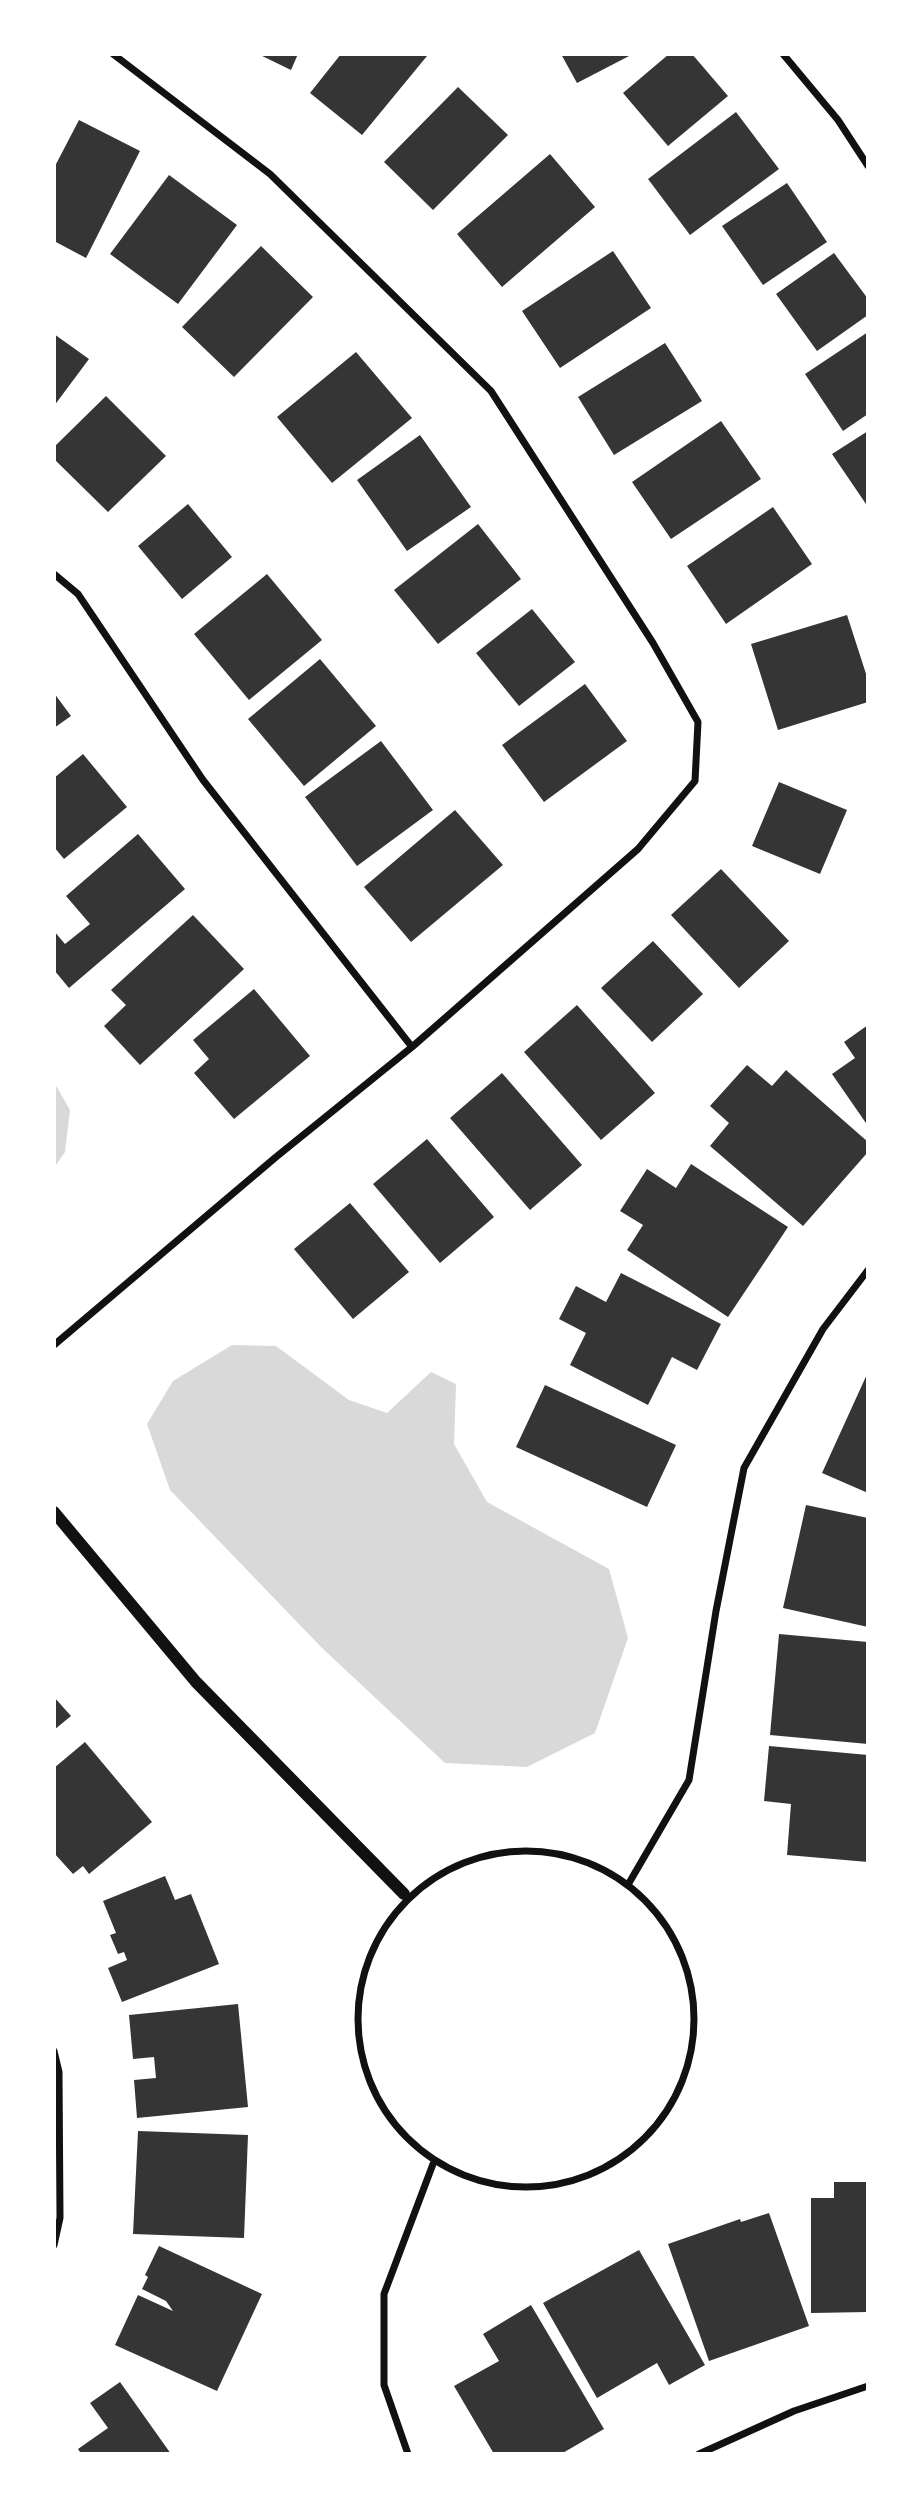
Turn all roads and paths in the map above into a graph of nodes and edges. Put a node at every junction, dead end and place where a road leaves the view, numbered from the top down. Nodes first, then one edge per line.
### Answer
1 (113, 54) edge
2 (783, 54) edge
3 (868, 166) edge
4 (54, 574) edge
5 (412, 1047) junction
6 (868, 1270) edge
7 (54, 1345) edge
8 (54, 1512) edge
9 (629, 1883) junction
10 (404, 1894) junction
11 (54, 2051) edge
12 (433, 2164) junction
13 (54, 2245) edge
14 (868, 2386) edge
15 (408, 2454) edge
16 (699, 2454) edge

1 - 5 street
2 - 3 street
4 - 5 street
5 - 7 street
6 - 9 street
8 - 10 street
9 - 10 street
9 - 12 street
10 - 12 street
11 - 13 street
12 - 15 street
14 - 16 street

